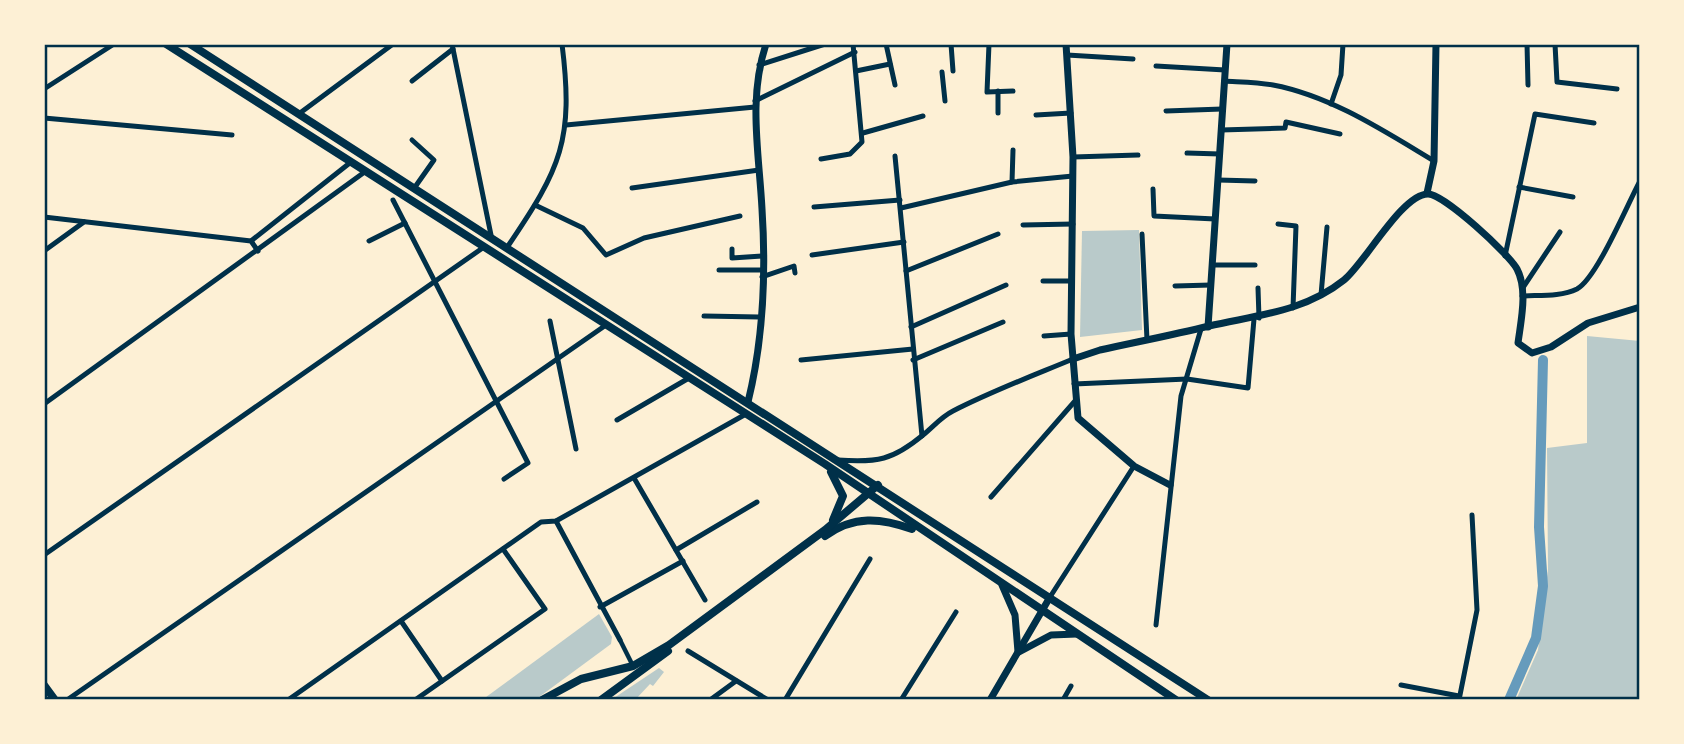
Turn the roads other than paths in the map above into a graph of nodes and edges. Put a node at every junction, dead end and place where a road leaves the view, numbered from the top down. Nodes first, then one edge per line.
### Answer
1 (114, 44) edge
2 (166, 44) edge
3 (190, 44) edge
4 (393, 44) edge
5 (562, 44) edge
6 (766, 44) edge
7 (825, 44) edge
8 (853, 44) edge
9 (886, 44) edge
10 (951, 44) edge
11 (989, 44) edge
12 (1066, 44) edge
13 (1227, 44) edge
14 (1343, 44) edge
15 (1436, 44) edge
16 (1527, 44) edge
17 (1555, 44) edge
18 (453, 47) edge
19 (855, 51) junction
20 (1067, 55) junction
21 (1133, 59) dead end
22 (890, 64) junction
23 (759, 65) junction
24 (1156, 66) dead end
25 (1225, 70) junction
26 (856, 71) junction
27 (953, 71) dead end
28 (942, 72) dead end
29 (412, 81) dead end
30 (1224, 81) junction
31 (895, 85) dead end
32 (1528, 85) dead end
33 (44, 89) edge
34 (1617, 89) dead end
35 (998, 91) junction
36 (1013, 91) dead end
37 (944, 100) dead end
38 (755, 104) junction
39 (1331, 104) junction
40 (1222, 109) junction
41 (1166, 111) dead end
42 (300, 113) junction
43 (998, 113) dead end
44 (1070, 113) junction
45 (1036, 114) dead end
46 (923, 116) dead end
47 (44, 118) edge
48 (1594, 123) dead end
49 (566, 125) junction
50 (1221, 130) junction
51 (863, 133) junction
52 (1340, 134) dead end
53 (232, 135) dead end
54 (412, 140) dead end
55 (1013, 150) dead end
56 (1187, 153) dead end
57 (1220, 154) junction
58 (1138, 155) dead end
59 (895, 156) dead end
60 (1073, 157) junction
61 (821, 159) dead end
62 (1434, 160) junction
63 (351, 162) junction
64 (759, 170) junction
65 (366, 171) junction
66 (1073, 176) junction
67 (1218, 180) junction
68 (1255, 181) dead end
69 (1640, 181) edge
70 (1012, 182) junction
71 (415, 187) junction
72 (1519, 187) junction
73 (632, 188) dead end
74 (1153, 189) dead end
75 (1427, 193) junction
76 (1573, 197) dead end
77 (393, 200) dead end
78 (900, 200) junction
79 (535, 205) junction
80 (814, 206) dead end
81 (901, 208) junction
82 (740, 216) dead end
83 (44, 217) edge
84 (1215, 219) junction
85 (84, 222) junction
86 (405, 223) junction
87 (1073, 224) junction
88 (1278, 224) dead end
89 (1023, 225) dead end
90 (1328, 227) dead end
91 (1560, 232) dead end
92 (998, 234) dead end
93 (1142, 234) dead end
94 (491, 235) junction
95 (251, 241) junction
96 (369, 241) dead end
97 (904, 242) junction
98 (508, 246) junction
99 (484, 247) junction
100 (732, 250) dead end
101 (44, 251) edge
102 (258, 251) junction
103 (811, 255) dead end
104 (762, 256) junction
105 (1505, 256) junction
106 (1213, 265) junction
107 (1255, 265) dead end
108 (719, 270) dead end
109 (906, 271) junction
110 (762, 273) junction
111 (795, 273) dead end
112 (435, 281) junction
113 (1043, 281) dead end
114 (1071, 281) junction
115 (1006, 285) dead end
116 (1212, 285) junction
117 (1175, 286) dead end
118 (1258, 288) dead end
119 (1522, 292) junction
120 (1321, 295) junction
121 (1293, 307) junction
122 (1640, 307) edge
123 (704, 316) dead end
124 (760, 317) junction
125 (1256, 318) junction
126 (550, 321) dead end
127 (1003, 321) dead end
128 (606, 325) junction
129 (911, 327) junction
130 (1205, 328) junction
131 (1071, 334) junction
132 (1044, 336) dead end
133 (1147, 340) junction
134 (913, 349) junction
135 (558, 359) junction
136 (1073, 359) junction
137 (801, 360) dead end
138 (913, 360) junction
139 (689, 378) junction
140 (1187, 379) junction
141 (1074, 384) junction
142 (1075, 401) junction
143 (496, 402) junction
144 (748, 402) junction
145 (44, 404) edge
146 (746, 414) junction
147 (617, 420) dead end
148 (922, 436) junction
149 (576, 449) dead end
150 (838, 460) junction
151 (825, 464) junction
152 (1134, 466) junction
153 (634, 478) junction
154 (504, 479) dead end
155 (878, 485) junction
156 (1170, 485) junction
157 (869, 495) junction
158 (991, 497) dead end
159 (757, 502) dead end
160 (1472, 515) dead end
161 (556, 521) junction
162 (825, 530) junction
163 (925, 533) junction
164 (503, 549) junction
165 (677, 550) junction
166 (44, 555) edge
167 (870, 559) dead end
168 (683, 561) junction
169 (1002, 585) junction
170 (1050, 597) junction
171 (705, 600) dead end
172 (600, 607) junction
173 (1041, 610) junction
174 (956, 612) dead end
175 (401, 621) junction
176 (1156, 625) dead end
177 (1077, 635) junction
178 (620, 640) joint
179 (688, 651) dead end
180 (1018, 652) junction
181 (633, 666) junction
182 (442, 681) junction
183 (736, 681) junction
184 (44, 685) edge
185 (1401, 685) dead end
186 (1071, 686) dead end
187 (1459, 698) edge
188 (602, 699) edge
189 (55, 700) edge
190 (67, 700) edge
191 (288, 700) edge
192 (415, 700) edge
193 (542, 700) edge
194 (710, 700) edge
195 (768, 700) edge
196 (785, 700) edge
197 (901, 700) edge
198 (990, 700) edge
199 (1063, 700) edge
200 (1177, 700) edge
201 (1208, 700) edge

1 - 33 street
2 - 63 main road
3 - 42 main road
4 - 42 street
5 - 49 street
6 - 23 street
7 - 23 street
8 - 19 street
9 - 22 street
10 - 27 street
11 - 35 street
12 - 20 street
13 - 25 street
14 - 39 street
15 - 62 street
16 - 32 street
17 - 34 street
18 - 29 street
18 - 94 street
19 - 26 street
19 - 38 street
20 - 21 street
20 - 44 street
22 - 26 street
22 - 31 street
23 - 38 street
24 - 25 street
25 - 30 street
26 - 51 street
28 - 37 street
30 - 39 street
30 - 40 street
35 - 36 street
35 - 43 street
38 - 49 street
38 - 64 street
39 - 62 street
40 - 41 street
40 - 50 street
42 - 71 main road
44 - 45 street
44 - 60 street
46 - 51 street
47 - 53 street
48 - 72 street
49 - 79 street
50 - 52 street
50 - 57 street
51 - 61 street
54 - 71 street
55 - 70 street
56 - 57 street
57 - 67 street
58 - 60 street
59 - 78 street
60 - 66 street
62 - 75 street
63 - 65 main road
63 - 95 street
64 - 73 street
64 - 104 street
65 - 99 main road
65 - 102 street
66 - 70 street
66 - 87 street
67 - 68 street
67 - 84 street
69 - 119 street
70 - 81 street
71 - 94 main road
72 - 76 street
72 - 105 street
74 - 84 street
75 - 105 street
75 - 120 street
77 - 86 street
78 - 80 street
78 - 81 street
79 - 82 street
79 - 98 street
81 - 97 street
83 - 85 street
84 - 106 street
85 - 95 street
85 - 101 street
86 - 96 street
86 - 112 street
87 - 89 street
87 - 114 street
88 - 121 street
90 - 120 street
91 - 119 street
92 - 109 street
93 - 133 street
94 - 98 main road
95 - 102 street
97 - 103 street
97 - 109 street
98 - 144 main road
99 - 112 street
99 - 128 main road
100 - 104 street
102 - 145 street
104 - 110 street
105 - 119 street
106 - 107 street
106 - 116 street
108 - 110 street
109 - 129 street
110 - 111 street
110 - 124 street
112 - 143 street
112 - 166 street
113 - 114 street
114 - 131 street
115 - 129 street
116 - 117 street
116 - 130 street
118 - 125 street
119 - 122 street
120 - 121 street
121 - 125 street
123 - 124 street
124 - 144 street
125 - 130 street
125 - 140 street
126 - 135 street
127 - 138 street
128 - 135 street
128 - 139 main road
129 - 134 street
130 - 133 street
130 - 140 street
131 - 132 street
131 - 136 street
133 - 136 street
134 - 137 street
134 - 138 street
135 - 143 street
135 - 149 street
136 - 141 street
136 - 148 street
138 - 148 street
139 - 146 main road
139 - 147 street
140 - 141 street
140 - 156 street
141 - 142 street
142 - 152 street
142 - 158 street
143 - 154 street
143 - 190 street
144 - 150 main road
146 - 151 main road
146 - 153 street
148 - 150 street
150 - 155 main road
151 - 157 main road
151 - 162 main road
152 - 156 street
152 - 170 street
153 - 161 street
153 - 165 street
155 - 157 main road
155 - 170 main road
156 - 176 street
157 - 162 main road
157 - 163 main road
159 - 165 street
160 - 187 street
161 - 164 street
161 - 172 street
162 - 181 main road
163 - 169 main road
163 - 188 main road
164 - 175 street
164 - 182 street
165 - 168 street
167 - 196 street
168 - 171 street
168 - 172 street
169 - 173 main road
169 - 180 street
170 - 173 street
170 - 201 main road
172 - 178 street
173 - 177 main road
173 - 180 street
174 - 197 street
175 - 182 street
175 - 191 street
177 - 180 street
177 - 200 main road
178 - 181 street
179 - 183 street
180 - 198 street
181 - 193 main road
182 - 192 street
183 - 194 street
183 - 195 street
184 - 189 main road
185 - 187 street
186 - 199 street

